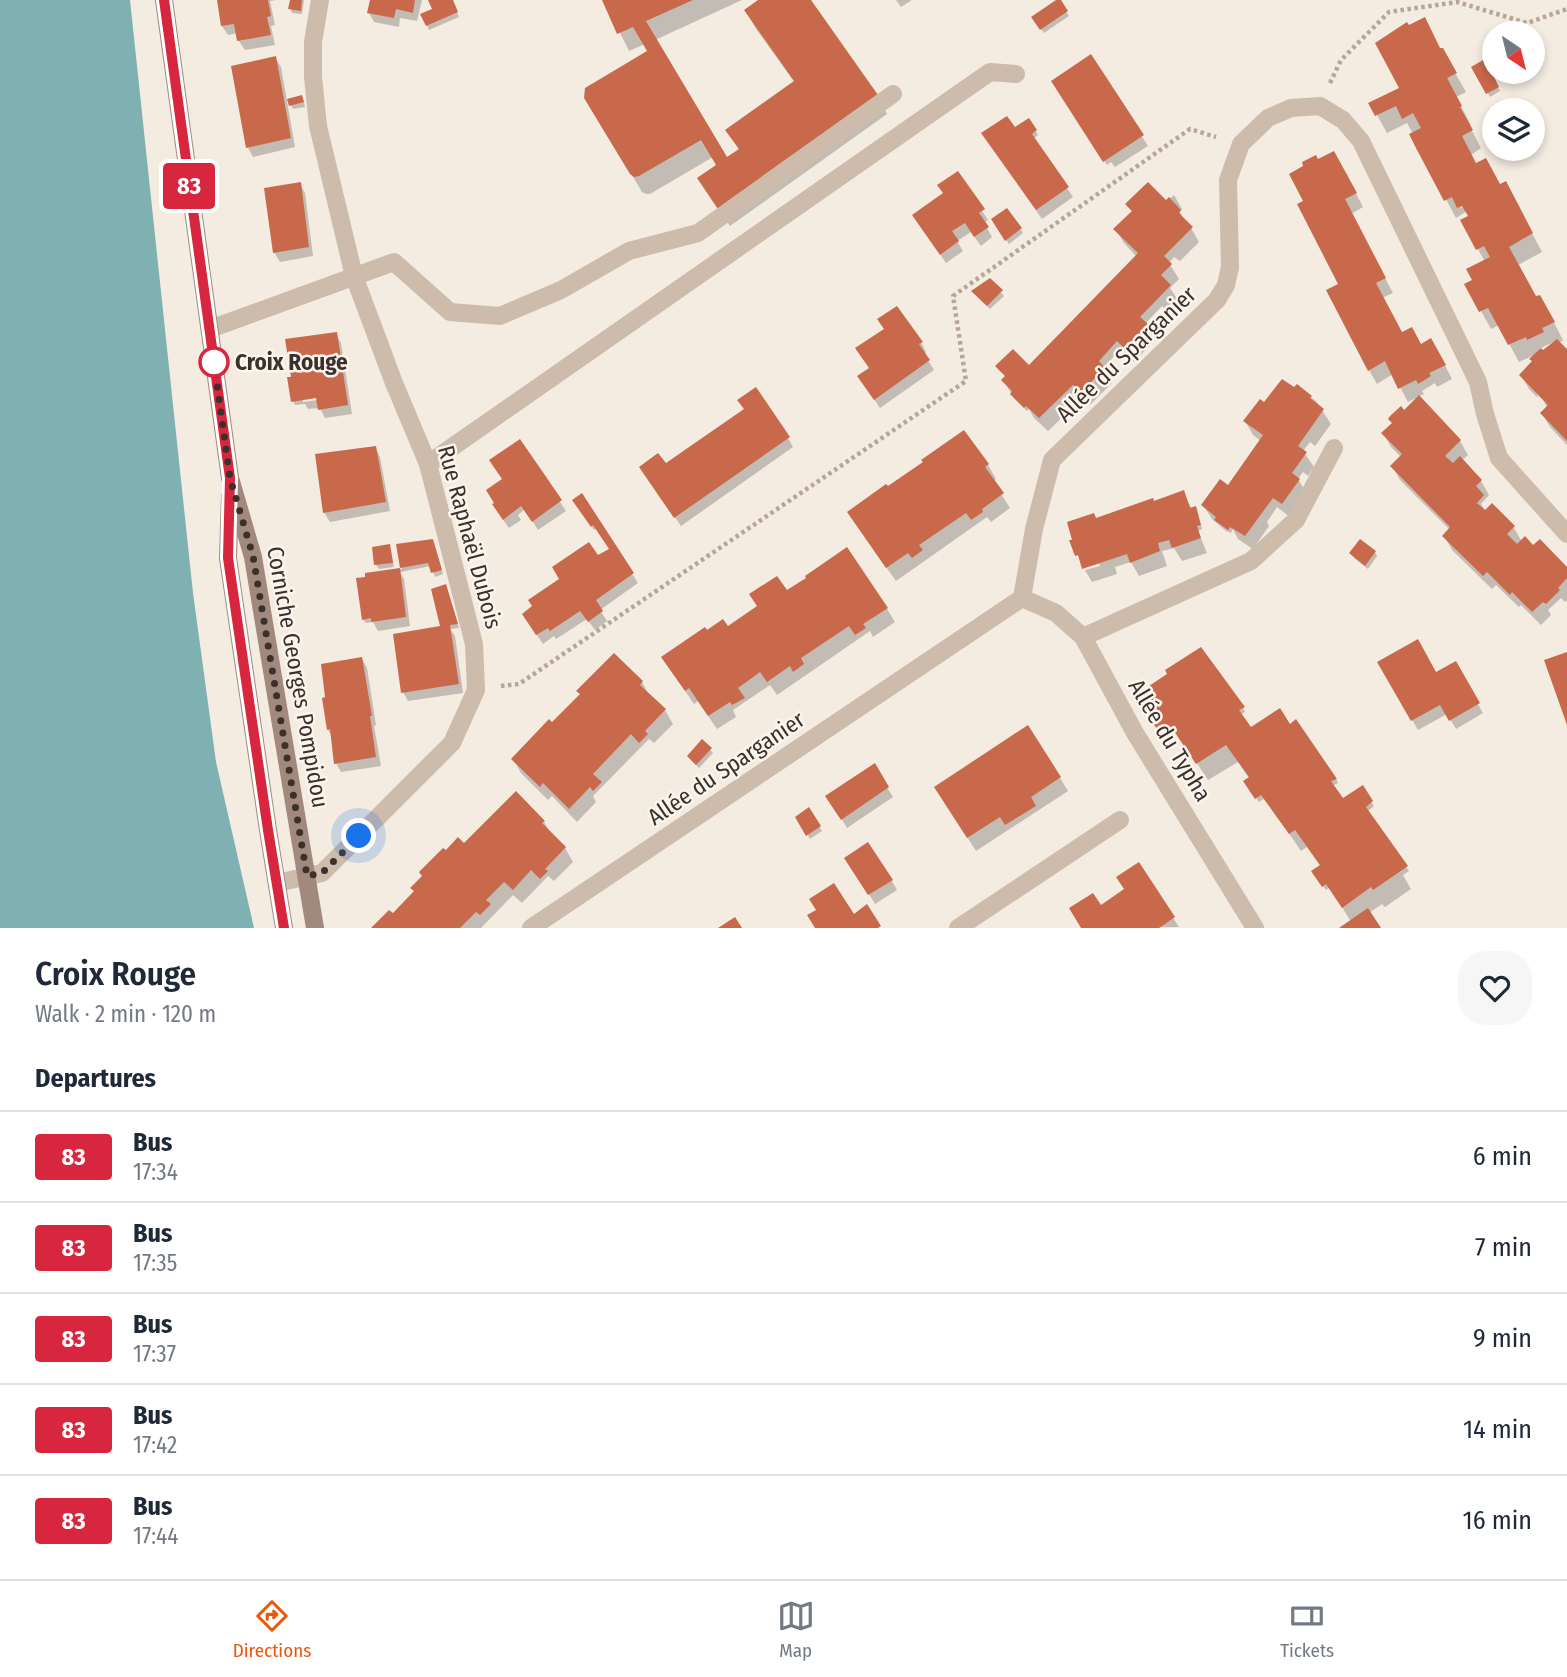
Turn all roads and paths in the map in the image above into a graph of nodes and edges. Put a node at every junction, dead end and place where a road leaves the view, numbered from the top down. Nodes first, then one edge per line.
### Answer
1 (164, 0) edge
2 (320, 0) edge
3 (1567, 9) edge
4 (1016, 74) dead end
5 (893, 94) dead end
6 (1320, 106) junction
7 (1241, 144) junction
8 (354, 276) junction
9 (210, 329) junction
10 (1335, 448) dead end
11 (428, 464) junction
12 (230, 478) junction
13 (1567, 534) edge
14 (1022, 598) junction
15 (1083, 637) junction
16 (476, 690) junction
17 (1120, 820) dead end
18 (307, 876) junction
19 (277, 883) junction
20 (284, 928) edge
21 (315, 928) edge
22 (531, 928) edge
23 (958, 928) edge
24 (1255, 928) edge

1 - 9 main road, Corniche Georges Pompidou
2 - 8 street, Rue Raphaël Dubois
3 - 6 path
4 - 11 street
5 - 8 street
6 - 7 street, Allée du Sparganier
6 - 13 street
7 - 14 street, Allée du Sparganier
7 - 16 path
8 - 9 street
8 - 11 street, Rue Raphaël Dubois
9 - 12 main road, Corniche Georges Pompidou
10 - 15 street
11 - 16 street, Rue Raphaël Dubois
12 - 18 main road, Corniche Georges Pompidou
12 - 19 main road, Corniche Georges Pompidou
14 - 15 street, Allée du Typha
14 - 22 street, Allée du Sparganier
15 - 24 street, Allée du Typha
16 - 18 street, Rue Raphaël Dubois
17 - 23 street
18 - 19 street, Rue Raphaël Dubois
18 - 21 main road, Corniche Georges Pompidou
19 - 20 main road, Corniche Georges Pompidou

